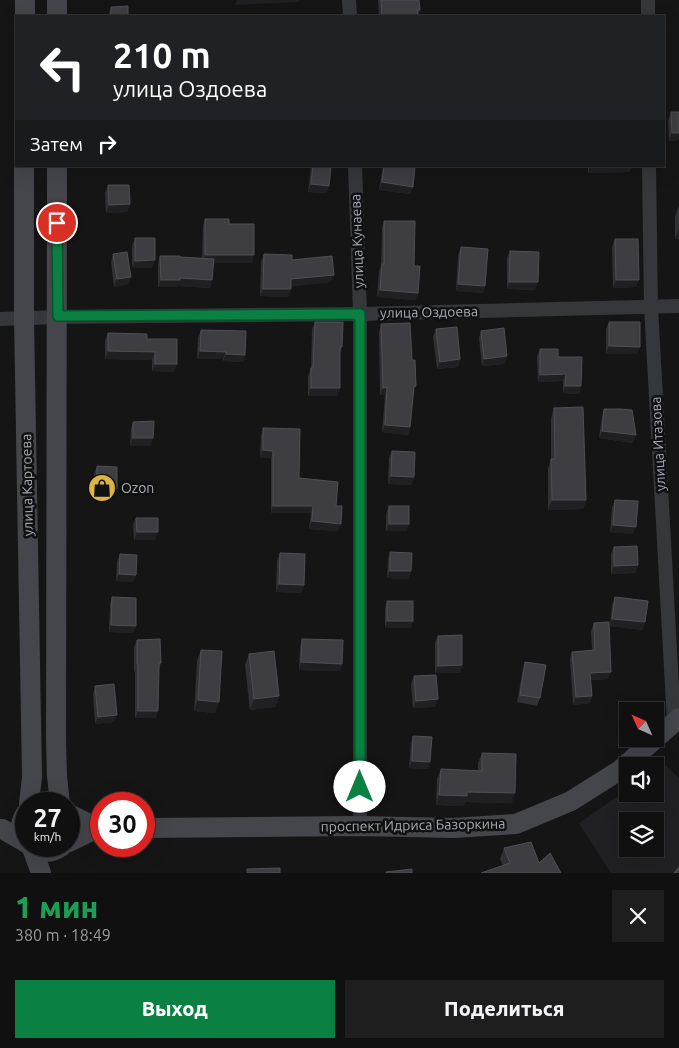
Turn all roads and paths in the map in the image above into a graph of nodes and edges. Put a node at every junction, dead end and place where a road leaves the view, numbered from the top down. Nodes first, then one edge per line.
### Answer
1 (25, 0) edge
2 (57, 0) edge
3 (349, 0) edge
4 (648, 0) edge
5 (25, 15) edge
6 (57, 15) edge
7 (350, 15) edge
8 (648, 15) edge
9 (24, 167) edge
10 (57, 167) edge
11 (355, 167) edge
12 (649, 167) edge
13 (679, 306) edge
14 (651, 307) junction
15 (360, 314) junction
16 (58, 316) junction
17 (24, 318) junction
18 (0, 319) edge
19 (676, 720) edge
20 (29, 792) edge
21 (59, 792) edge
22 (15, 819) edge
23 (360, 826) junction
24 (155, 828) edge
25 (1, 830) edge
26 (15, 838) edge
27 (34, 857) edge
28 (54, 857) edge
29 (42, 873) edge

1 - 5 main road
2 - 6 main road
3 - 7 street
4 - 8 street
9 - 17 main road, улица Картоева
10 - 16 main road
11 - 15 street, улица Кунаева
12 - 14 street, улица Итазова
13 - 14 street, улица Оздоева
14 - 15 street, улица Оздоева
14 - 19 street, улица Итазова
15 - 16 street, улица Оздоева
15 - 23 street, улица Кунаева
16 - 17 street, улица Оздоева
16 - 21 main road
17 - 18 street, улица Оздоева
17 - 20 main road, улица Картоева
19 - 23 main road, проспект Идриса Базоркина
22 - 25 main road
23 - 24 main road, проспект Идриса Базоркина
25 - 26 main road
27 - 29 main road
28 - 29 main road

